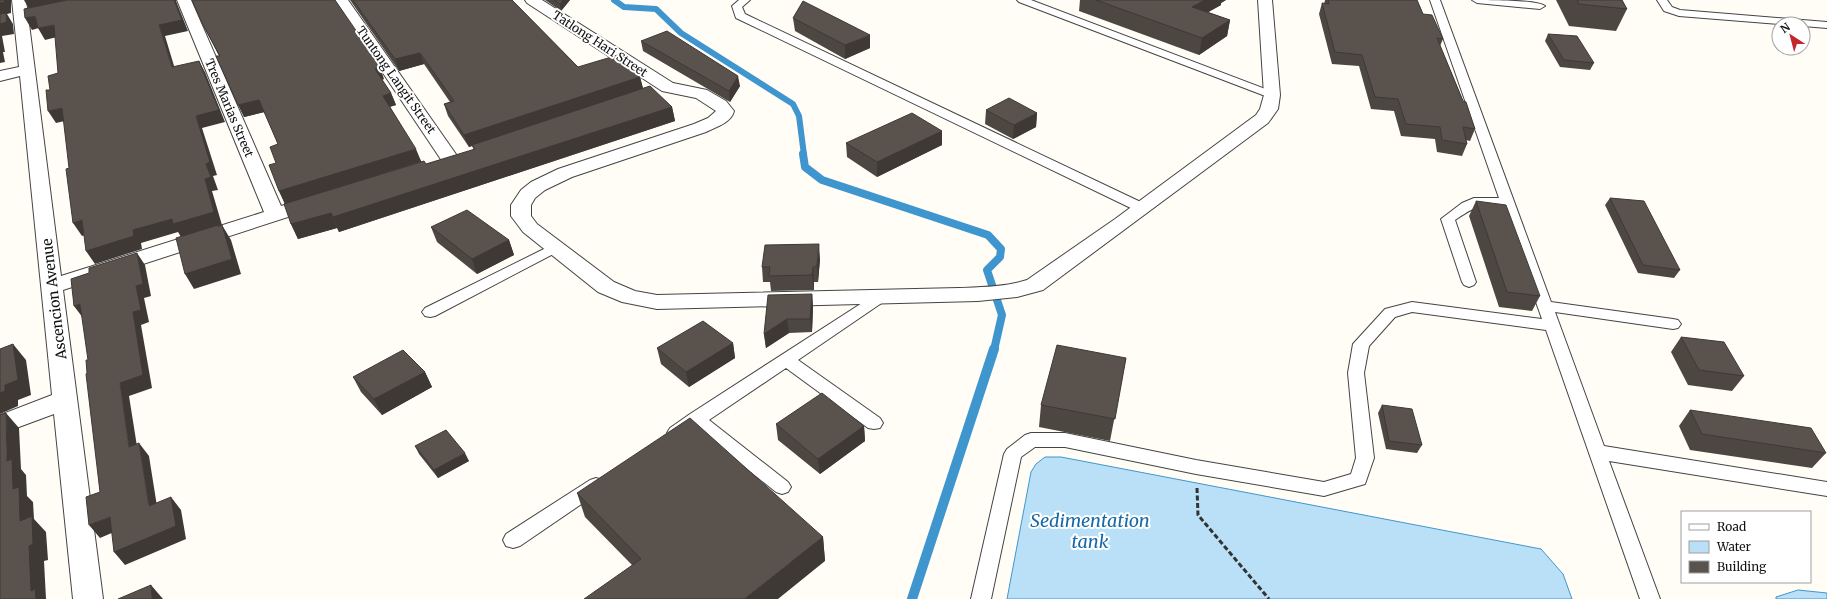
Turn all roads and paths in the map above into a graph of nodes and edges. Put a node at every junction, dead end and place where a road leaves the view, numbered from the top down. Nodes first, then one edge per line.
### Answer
1 (184, 0) edge
2 (341, 0) edge
3 (532, 0) edge
4 (744, 0) edge
5 (1022, 0) edge
6 (1265, 0) edge
7 (1435, 0) edge
8 (1477, 0) edge
9 (1662, 0) edge
10 (1540, 6) dead end
11 (21, 12) edge
12 (1827, 25) edge
13 (27, 70) junction
14 (0, 76) edge
15 (668, 87) junction
16 (646, 95) edge
17 (1272, 95) junction
18 (451, 159) edge
19 (334, 196) edge
20 (1508, 202) junction
21 (1142, 208) junction
22 (275, 215) junction
23 (554, 248) junction
24 (1469, 282) dead end
25 (53, 286) junction
26 (881, 297) junction
27 (1546, 306) junction
28 (430, 312) dead end
29 (1673, 324) dead end
30 (1553, 326) junction
31 (786, 359) junction
32 (66, 400) junction
33 (696, 420) junction
34 (874, 423) dead end
35 (0, 425) edge
36 (663, 441) edge
37 (1597, 452) junction
38 (611, 475) edge
39 (1197, 486) dead end
40 (782, 487) dead end
41 (1827, 489) edge
42 (513, 540) dead end
43 (88, 599) edge
44 (981, 599) edge
45 (1269, 599) edge
46 (1650, 599) edge

1 - 22 street, Tres Marias Street
2 - 18 street, Tuntong Langit Street
3 - 15 street, Tatlong Hari Street
4 - 21 lane
5 - 17 lane
6 - 17 street
7 - 20 lane
8 - 10 lane
9 - 12 lane
11 - 13 street, Ascencion Avenue
13 - 14 street
13 - 25 street, Ascencion Avenue
15 - 16 street
15 - 23 street
17 - 21 street
19 - 22 street
20 - 24 lane
20 - 27 lane
21 - 26 street
22 - 25 street
23 - 26 street
23 - 28 lane
25 - 32 street, Ascencion Avenue
26 - 31 lane
27 - 29 lane
27 - 30 lane
30 - 37 lane
30 - 44 lane
31 - 33 lane
31 - 34 lane
32 - 35 street
32 - 43 street, Ascencion Avenue
33 - 36 lane
33 - 40 lane
37 - 41 lane
37 - 46 lane
38 - 42 lane
39 - 45 path

